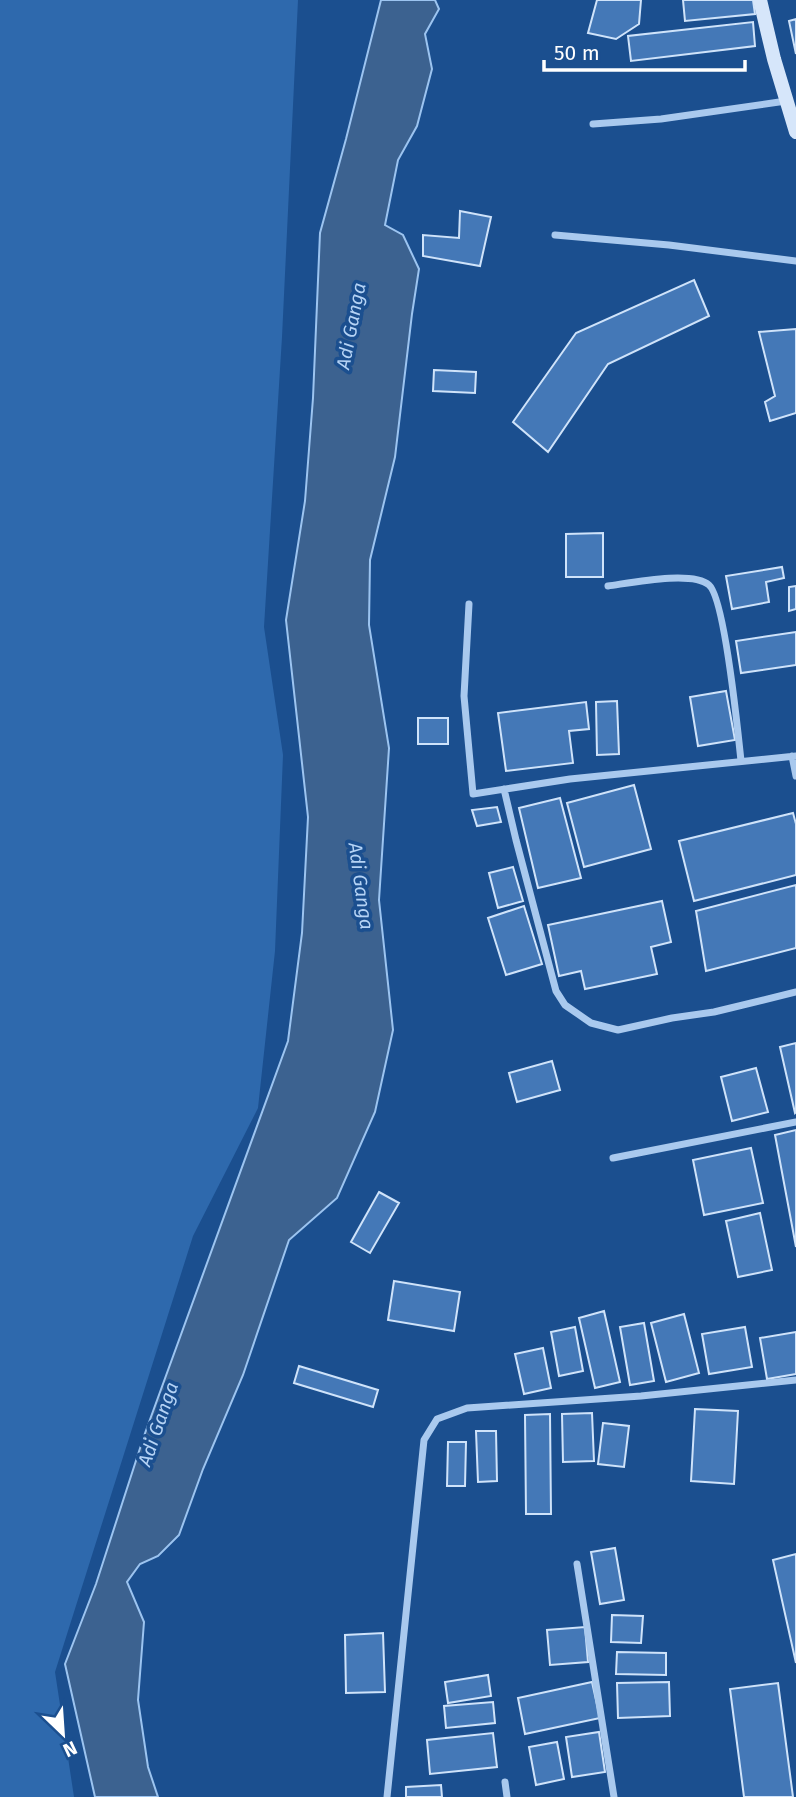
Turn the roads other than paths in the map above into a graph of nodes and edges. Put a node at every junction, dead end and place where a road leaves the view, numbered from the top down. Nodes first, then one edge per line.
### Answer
1 (760, 0) edge
2 (787, 101) junction
3 (593, 124) dead end
4 (796, 132) edge
5 (555, 235) dead end
6 (796, 261) edge
7 (608, 586) dead end
8 (468, 604) dead end
9 (794, 756) edge
10 (741, 761) junction
11 (796, 776) edge
12 (504, 789) junction
13 (796, 992) edge
14 (796, 1122) edge
15 (613, 1158) dead end
16 (796, 1380) edge
17 (577, 1564) dead end
18 (505, 1782) dead end
19 (387, 1797) edge
20 (507, 1797) edge
21 (614, 1797) edge

1 - 2 main road
2 - 3 street
2 - 4 main road
5 - 6 street
7 - 10 street
8 - 12 street
9 - 10 street
9 - 11 street
10 - 12 street
12 - 13 street
14 - 15 street
16 - 19 street
17 - 21 street
18 - 20 street

